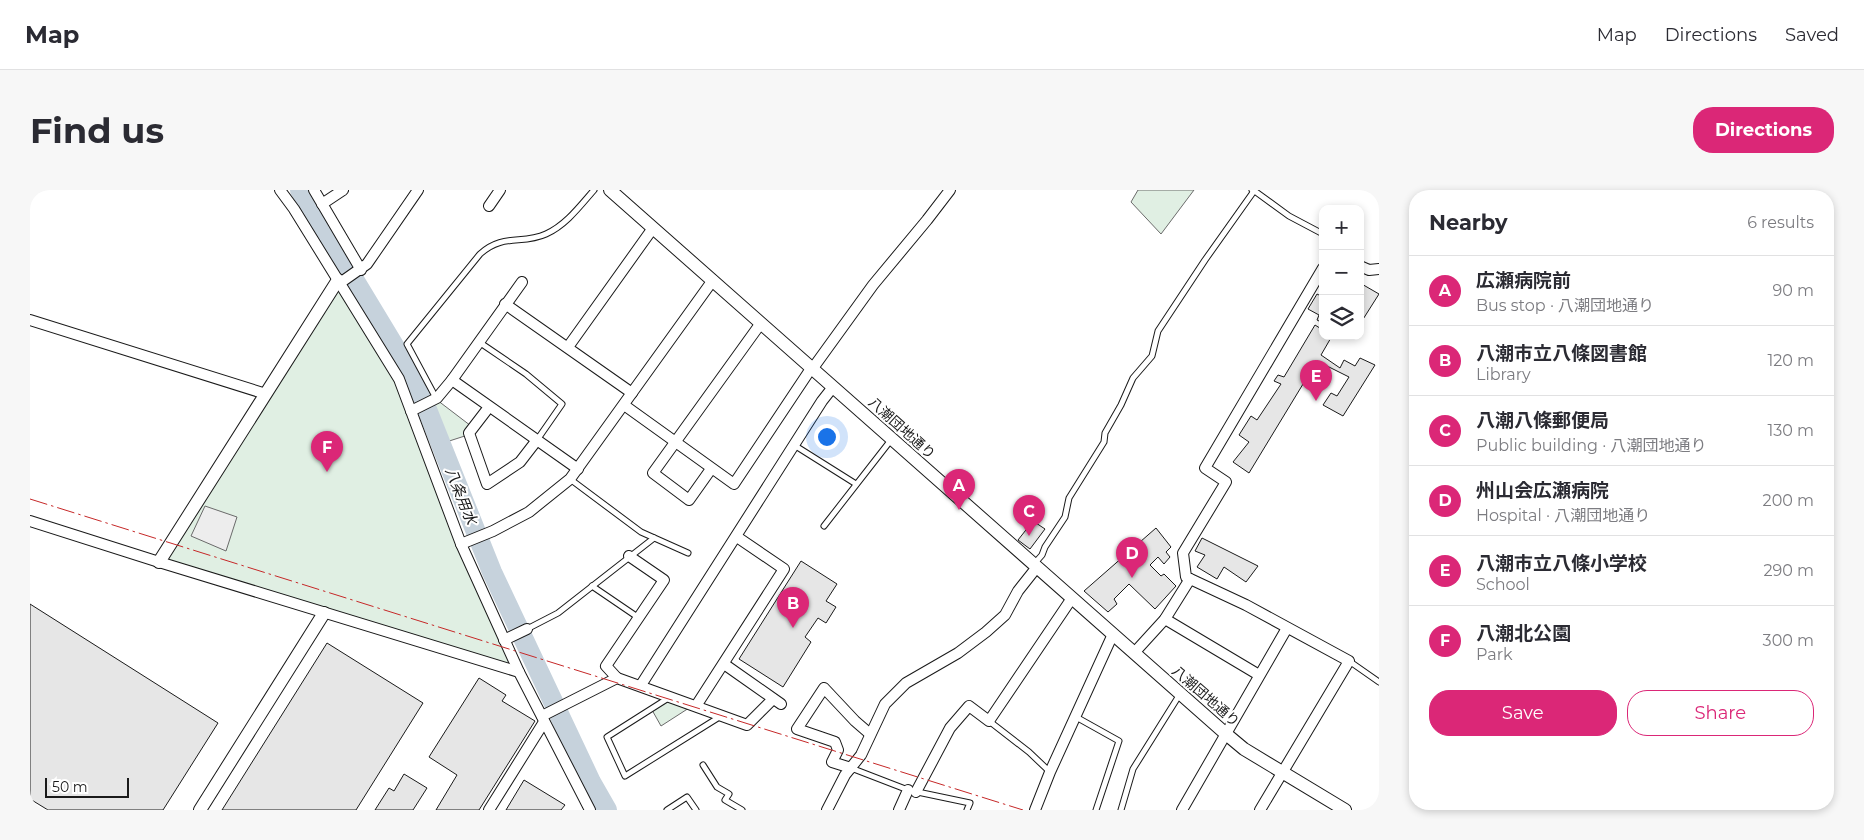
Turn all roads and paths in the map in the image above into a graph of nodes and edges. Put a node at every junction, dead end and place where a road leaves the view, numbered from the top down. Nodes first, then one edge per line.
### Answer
1 (280, 190) edge
2 (314, 190) edge
3 (343, 190) edge
4 (418, 190) edge
5 (500, 190) edge
6 (594, 190) edge
7 (610, 190) edge
8 (950, 190) edge
9 (1253, 191) edge
10 (322, 204) junction
11 (489, 206) dead end
12 (653, 228) junction
13 (1319, 232) edge
14 (1364, 268) edge
15 (1379, 269) edge
16 (359, 271) junction
17 (1319, 275) edge
18 (713, 280) junction
19 (339, 281) junction
20 (522, 282) dead end
21 (505, 304) junction
22 (30, 320) edge
23 (761, 323) junction
24 (479, 342) junction
25 (568, 347) junction
26 (812, 368) junction
27 (452, 380) junction
28 (833, 386) junction
29 (632, 393) junction
30 (266, 394) junction
31 (437, 398) junction
32 (624, 405) junction
33 (489, 407) junction
34 (411, 411) junction
35 (892, 439) junction
36 (537, 440) junction
37 (675, 441) junction
38 (794, 445) junction
39 (578, 469) junction
40 (711, 469) junction
41 (570, 479) junction
42 (856, 484) junction
43 (30, 521) edge
44 (824, 526) dead end
45 (737, 536) junction
46 (654, 538) junction
47 (465, 543) junction
48 (688, 553) dead end
49 (629, 556) junction
50 (159, 562) junction
51 (1035, 566) junction
52 (1190, 579) junction
53 (592, 586) junction
54 (1072, 598) junction
55 (324, 612) junction
56 (639, 618) junction
57 (1165, 619) junction
58 (1287, 628) junction
59 (527, 629) joint
60 (1113, 634) junction
61 (508, 638) junction
62 (1134, 653) junction
63 (1349, 661) junction
64 (724, 664) junction
65 (519, 672) junction
66 (1260, 675) junction
67 (617, 678) junction
68 (1379, 682) edge
69 (641, 686) junction
70 (1180, 694) junction
71 (670, 696) junction
72 (696, 706) junction
73 (721, 716) junction
74 (1076, 717) junction
75 (545, 718) junction
76 (989, 721) junction
77 (870, 734) junction
78 (1226, 734) junction
79 (703, 765) dead end
80 (851, 768) junction
81 (1050, 772) junction
82 (1282, 773) junction
83 (912, 791) junction
84 (1338, 808) edge
85 (200, 810) edge
86 (489, 810) edge
87 (590, 810) edge
88 (667, 810) edge
89 (696, 810) edge
90 (742, 810) edge
91 (827, 810) edge
92 (899, 810) edge
93 (967, 810) edge
94 (1035, 810) edge
95 (1096, 810) edge
96 (1121, 810) edge
97 (1182, 810) edge
98 (1260, 810) edge

1 - 19 street
2 - 10 street
3 - 10 street
4 - 16 street
5 - 11 street
6 - 31 lane
7 - 12 street, 八潮団地通り
8 - 26 street
9 - 13 lane
9 - 51 lane
10 - 16 street
12 - 18 street, 八潮団地通り
12 - 25 street
14 - 15 street
16 - 19 street
17 - 52 street
18 - 23 street, 八潮団地通り
18 - 29 street
19 - 30 street
19 - 34 street
20 - 21 street
21 - 24 street
21 - 25 street
22 - 30 street
23 - 26 street, 八潮団地通り
23 - 37 street
24 - 27 street
24 - 36 lane
25 - 29 street
26 - 28 street, 八潮団地通り
26 - 40 street
27 - 31 street
27 - 33 street
28 - 35 street, 八潮団地通り
28 - 38 street
29 - 32 street
30 - 50 street
31 - 34 street
32 - 37 street
32 - 39 street
33 - 36 street
33 - 36 street
34 - 47 street
35 - 42 lane
35 - 51 street, 八潮団地通り
36 - 39 street
37 - 40 street
37 - 40 street
38 - 42 lane
38 - 45 street
39 - 41 street
41 - 46 lane
41 - 47 street
42 - 44 lane
43 - 50 street
45 - 64 street
45 - 69 street
46 - 48 lane
46 - 49 lane
47 - 61 street
49 - 53 lane
49 - 56 street
50 - 55 street
51 - 54 street, 八潮団地通り
51 - 77 street
52 - 57 street
52 - 58 street
53 - 56 lane
53 - 59 lane
54 - 60 street, 八潮団地通り
54 - 76 street
55 - 65 street
55 - 85 street
56 - 67 street
57 - 62 street
57 - 66 street
58 - 63 street
58 - 66 street
59 - 61 street
60 - 62 street, 八潮団地通り
60 - 74 street
61 - 65 street
62 - 70 street, 八潮団地通り
63 - 68 lane
63 - 82 street
64 - 72 street
64 - 73 street
65 - 75 street
66 - 78 street
67 - 69 street
67 - 75 street
69 - 71 street
70 - 78 street, 八潮団地通り
70 - 96 lane
71 - 72 street
71 - 73 lane
72 - 73 street
74 - 81 street
74 - 95 lane
75 - 86 street
75 - 87 street
76 - 81 lane
76 - 83 street
77 - 80 street
77 - 80 street
78 - 82 street, 八潮団地通り
78 - 97 street
79 - 90 lane
80 - 83 lane
80 - 91 street
81 - 94 street
82 - 84 street, 八潮団地通り
82 - 98 street
83 - 92 street
83 - 93 lane
88 - 89 lane

